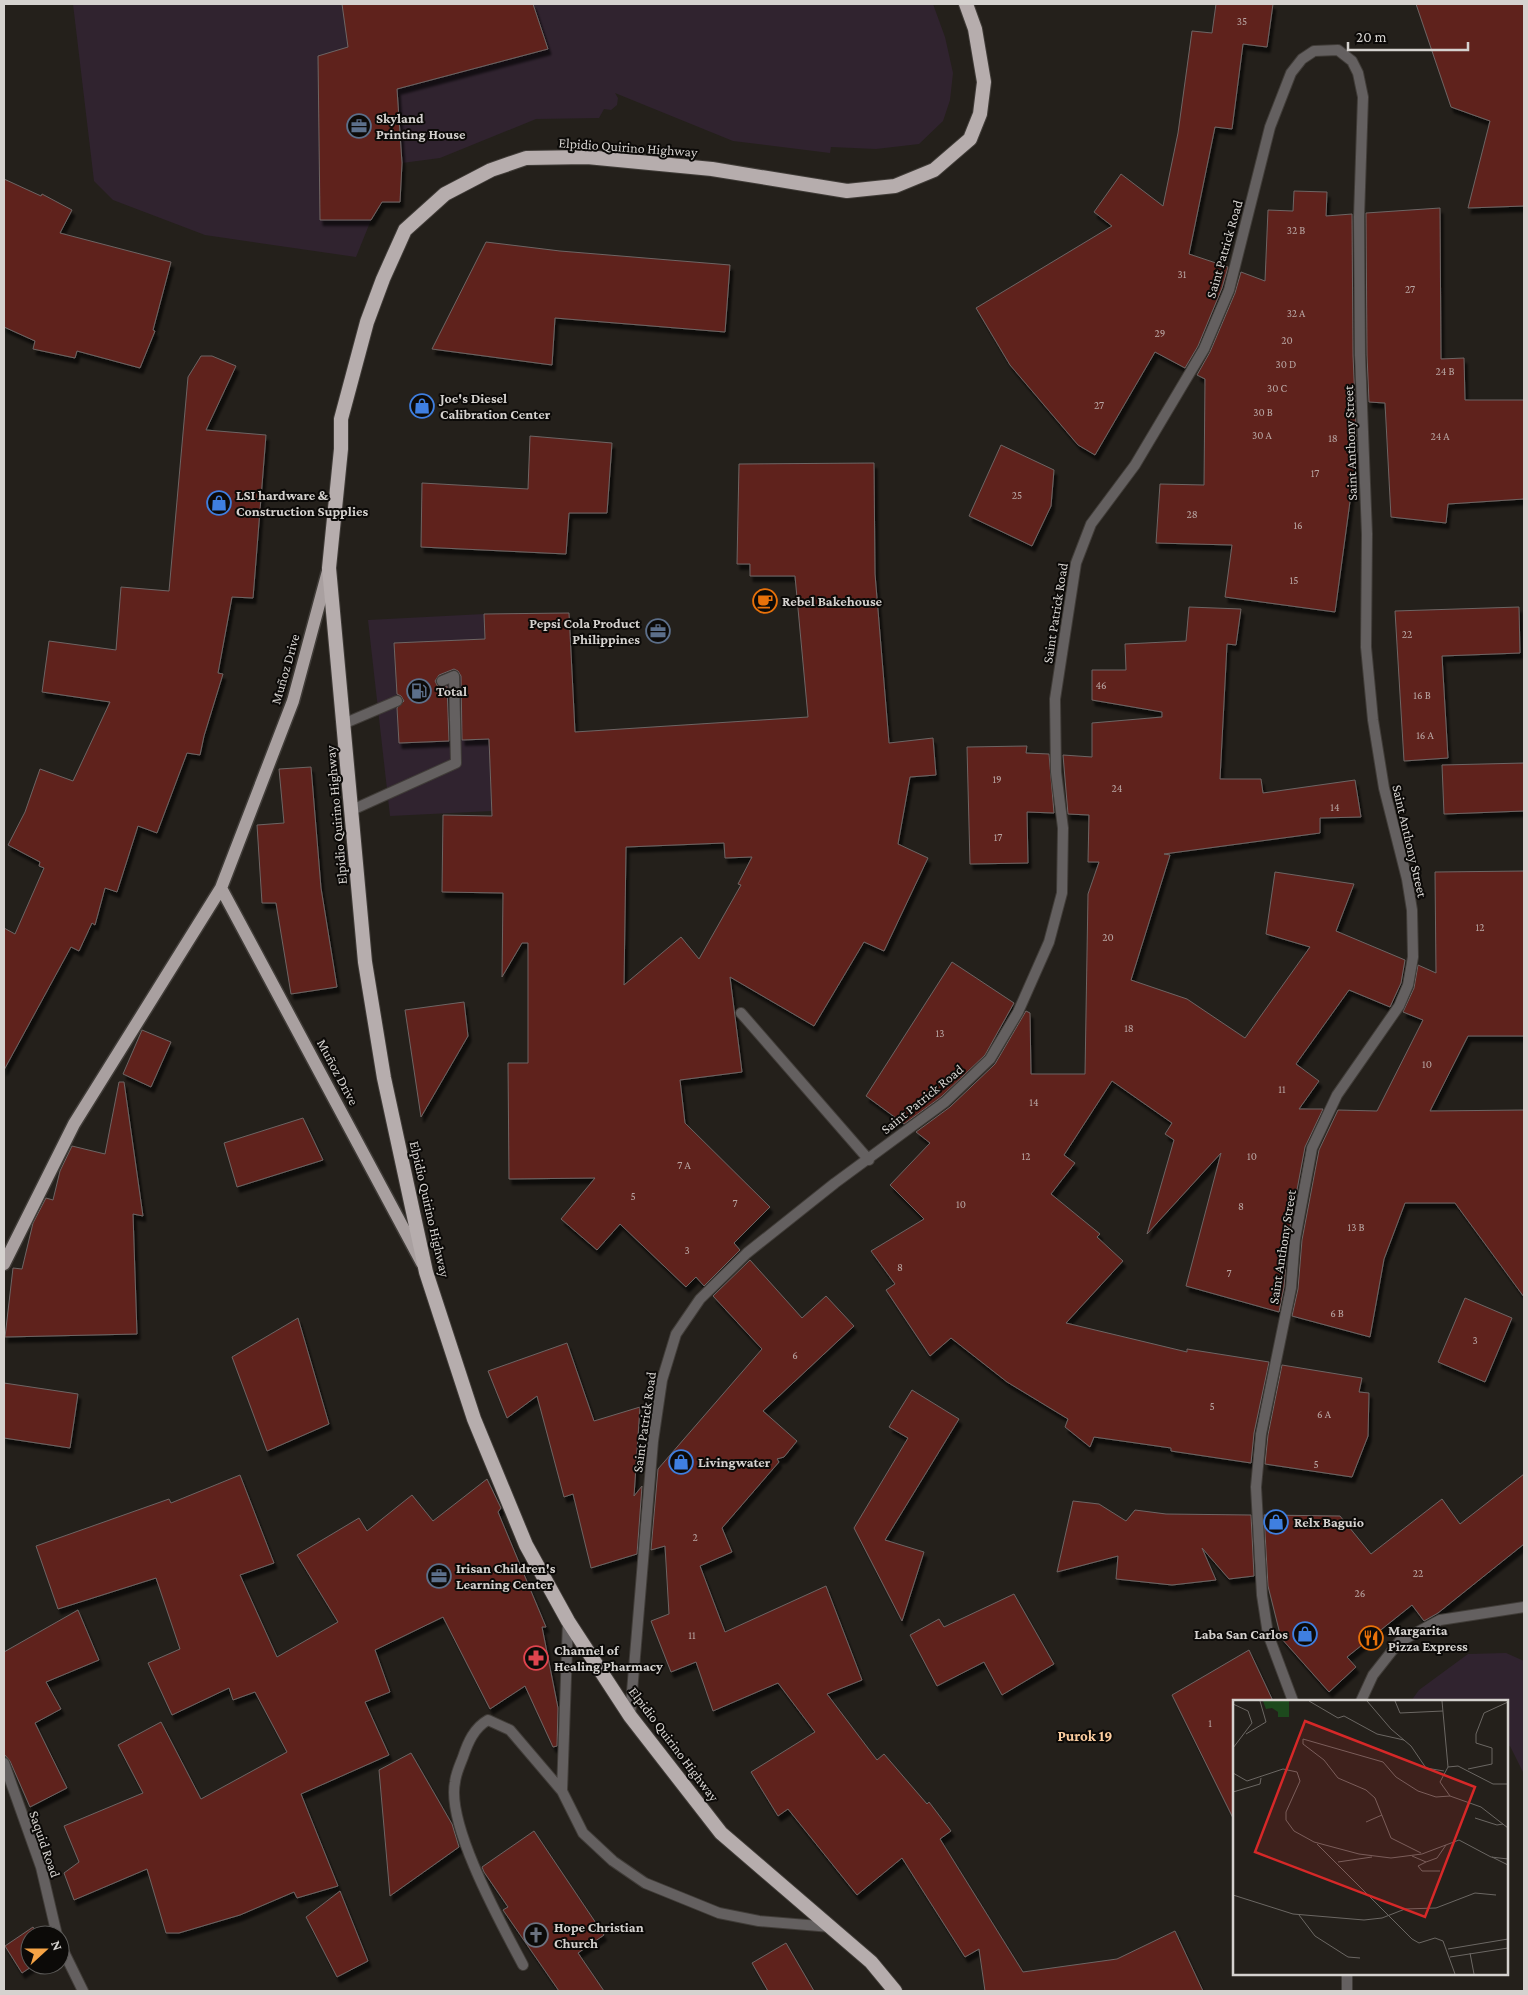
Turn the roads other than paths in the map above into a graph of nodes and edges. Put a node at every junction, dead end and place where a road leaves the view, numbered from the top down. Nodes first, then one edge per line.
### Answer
1 (966, 4) edge
2 (1338, 50) joint
3 (329, 568) junction
4 (442, 681) dead end
5 (397, 701) dead end
6 (343, 724) junction
7 (352, 810) junction
8 (221, 888) junction
9 (741, 1013) dead end
10 (869, 1160) junction
11 (4, 1264) edge
12 (426, 1272) junction
13 (1524, 1607) edge
14 (568, 1621) junction
15 (1293, 1700) edge
16 (1361, 1700) edge
17 (630, 1716) junction
18 (4, 1763) edge
19 (562, 1791) junction
20 (55, 1925) edge
21 (831, 1927) junction
22 (70, 1964) edge
23 (524, 1965) dead end
24 (1347, 1975) edge
25 (83, 1991) edge
26 (895, 1991) edge
27 (1347, 1991) edge

1 - 3 highway, Elpidio Quirino Highway
2 - 10 street, Saint Patrick Road
2 - 15 street, Saint Anthony Street
3 - 6 highway, Elpidio Quirino Highway
3 - 8 main road, Muñoz Drive
4 - 7 street
5 - 6 street
6 - 7 highway, Elpidio Quirino Highway
7 - 12 highway, Elpidio Quirino Highway
8 - 11 main road, Muñoz Drive
8 - 12 main road, Muñoz Drive
9 - 10 street
10 - 17 street, Saint Patrick Road
12 - 14 highway, Elpidio Quirino Highway
13 - 16 street
14 - 17 highway, Elpidio Quirino Highway
14 - 19 street
17 - 21 highway, Elpidio Quirino Highway
18 - 20 street, Saquid Road
19 - 21 street
19 - 23 street
21 - 26 highway, Elpidio Quirino Highway
22 - 25 street
24 - 27 street

